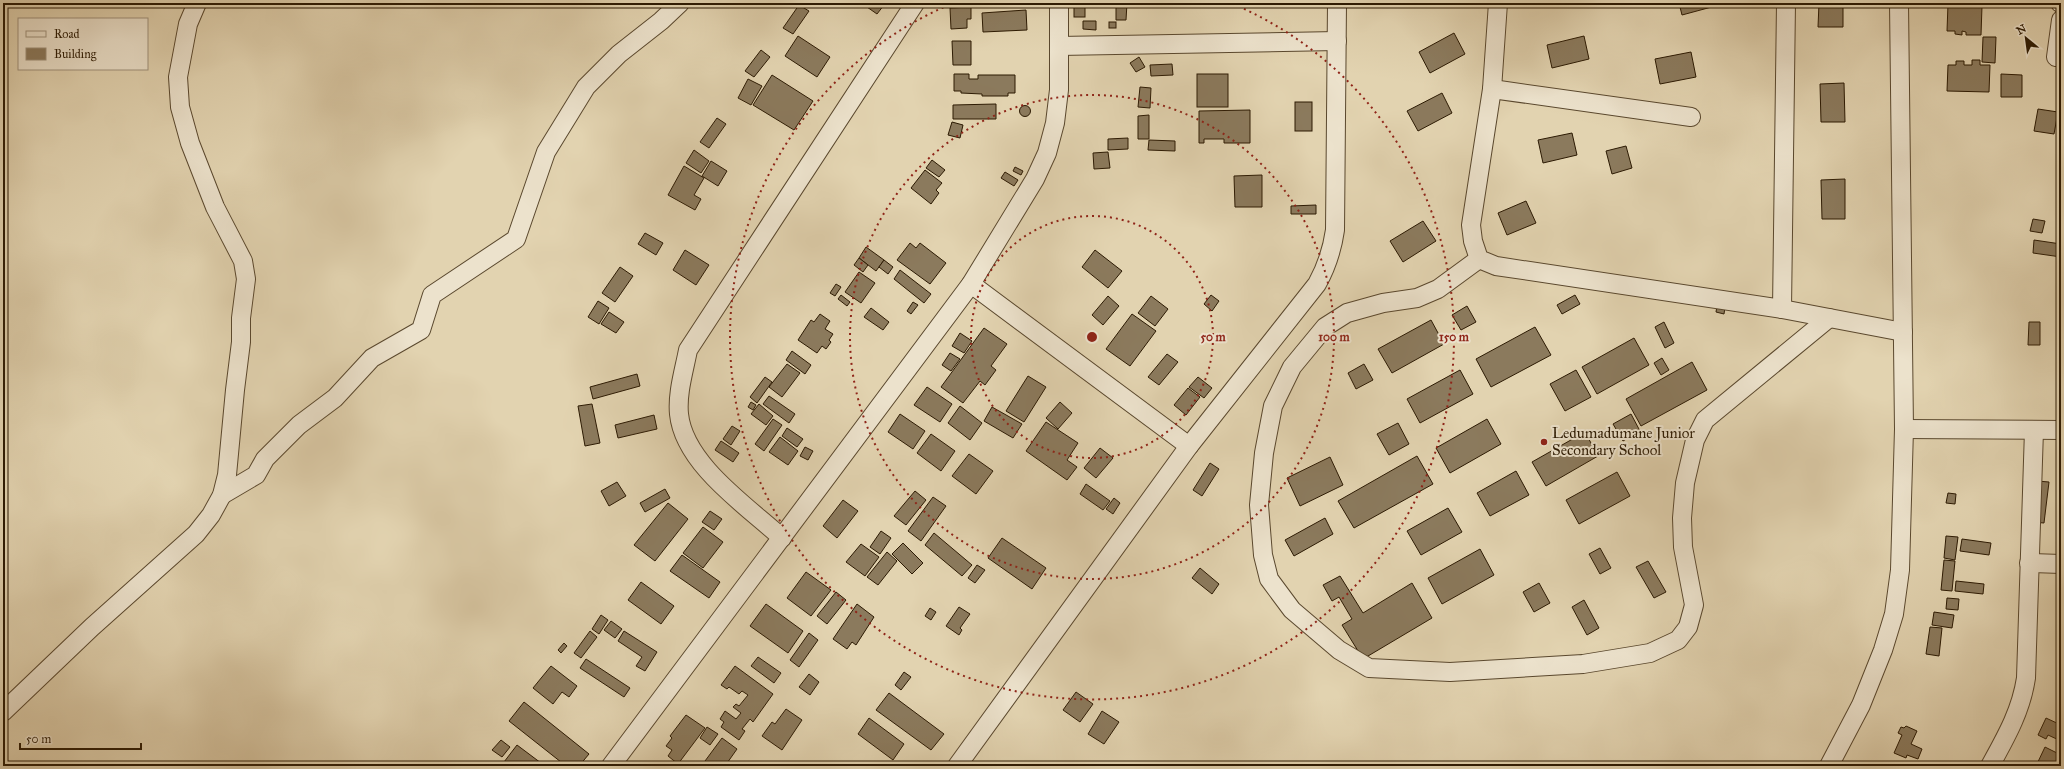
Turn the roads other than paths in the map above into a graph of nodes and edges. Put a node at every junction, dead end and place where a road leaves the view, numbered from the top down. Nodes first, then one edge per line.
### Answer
1 (196, 3) edge
2 (680, 3) edge
3 (915, 3) edge
4 (1060, 3) edge
5 (1337, 3) edge
6 (1786, 3) edge
7 (1899, 3) edge
8 (1494, 5) edge
9 (2061, 20) edge
10 (1337, 41) junction
11 (1059, 46) junction
12 (2056, 58) dead end
13 (1492, 89) junction
14 (1691, 117) dead end
15 (1479, 259) junction
16 (971, 284) junction
17 (1782, 309) junction
18 (1829, 318) junction
19 (1903, 332) junction
20 (1904, 429) junction
21 (2034, 430) junction
22 (2061, 430) edge
23 (1188, 446) junction
24 (222, 496) junction
25 (782, 538) junction
26 (2029, 563) junction
27 (2061, 564) edge
28 (3, 712) edge
29 (611, 766) edge
30 (957, 766) edge
31 (1829, 766) edge
32 (1990, 766) edge

1 - 24 street
2 - 24 street
3 - 25 street
4 - 11 street
5 - 10 street
6 - 17 street
7 - 19 street
8 - 13 street
9 - 12 street
10 - 11 street
10 - 23 street
11 - 16 street
13 - 14 street
13 - 15 street
15 - 17 street
15 - 18 street
16 - 23 street
16 - 25 street
17 - 18 street
18 - 19 street
19 - 20 street
20 - 21 street
20 - 31 street
21 - 22 street
21 - 26 street
23 - 30 street
24 - 28 street
25 - 29 street
26 - 27 street
26 - 32 street

